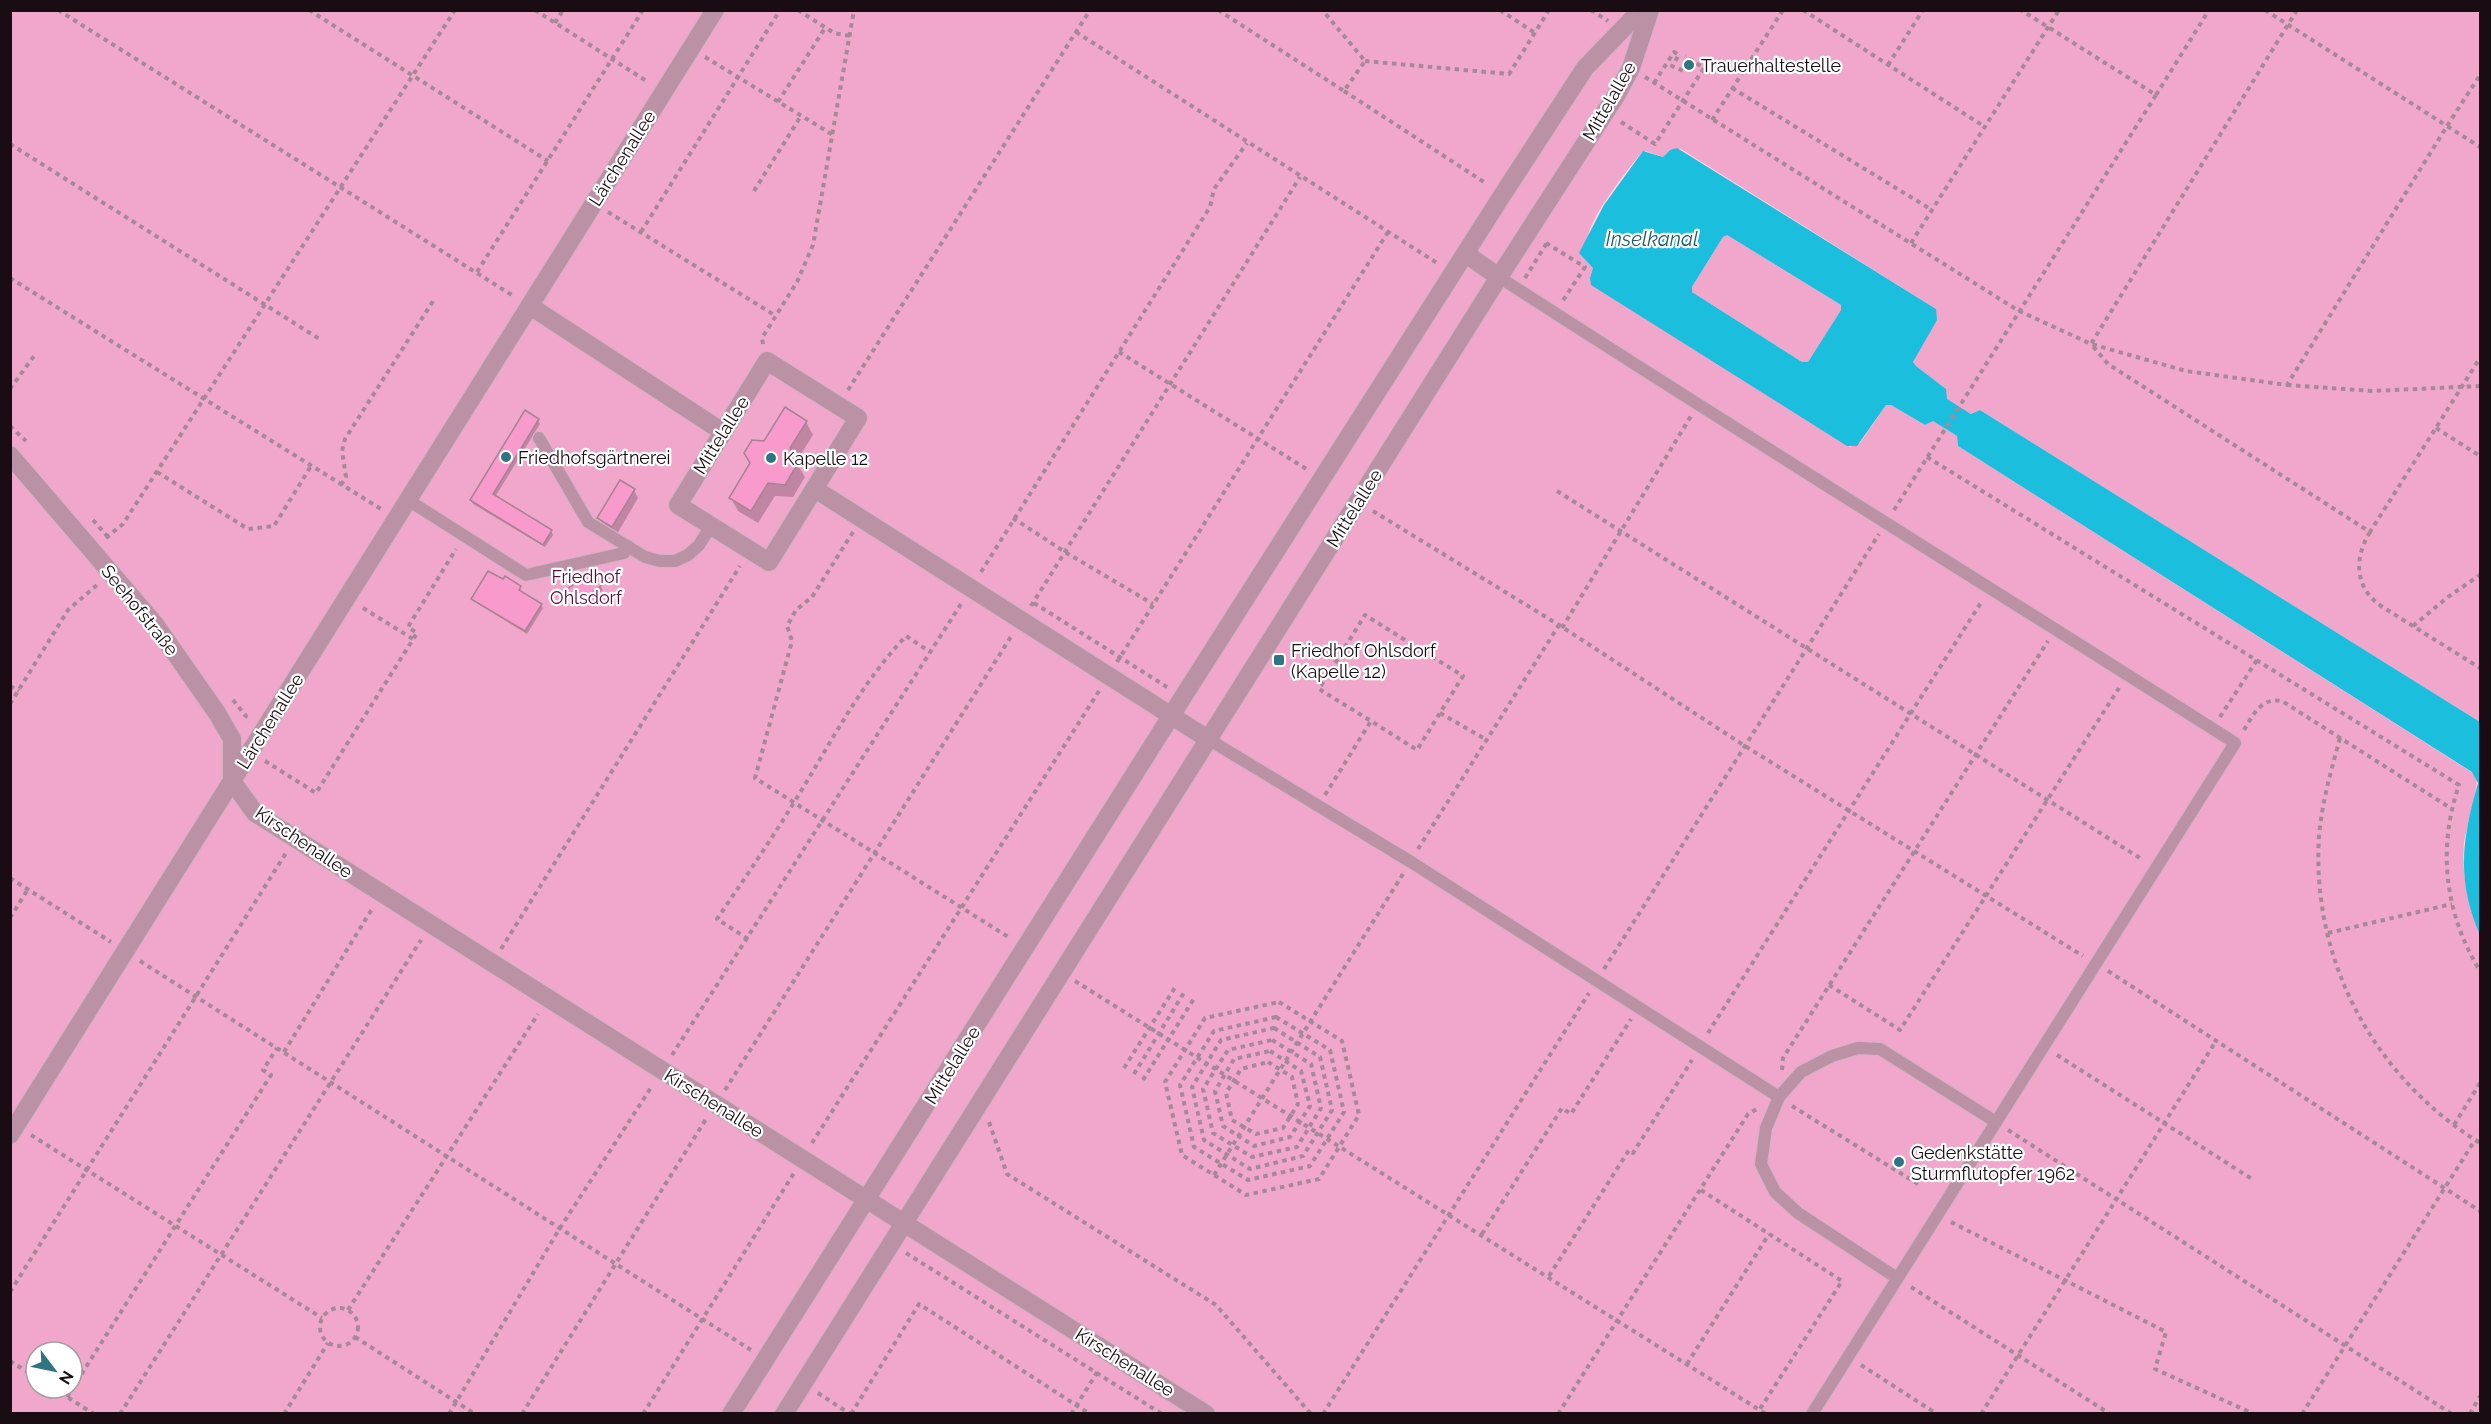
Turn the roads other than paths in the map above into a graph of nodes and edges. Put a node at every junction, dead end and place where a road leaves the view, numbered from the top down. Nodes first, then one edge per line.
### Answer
1 (715, 10) edge
2 (1641, 10) edge
3 (1650, 10) edge
4 (1466, 254) junction
5 (1499, 276) junction
6 (530, 306) junction
7 (723, 432) junction
8 (539, 438) dead end
9 (10, 455) edge
10 (815, 489) junction
11 (408, 500) junction
12 (711, 526) junction
13 (628, 546) junction
14 (1172, 714) junction
15 (1208, 739) junction
16 (232, 782) junction
17 (1779, 1097) junction
18 (1996, 1122) junction
19 (14, 1130) edge
20 (867, 1200) junction
21 (904, 1223) junction
22 (1897, 1278) junction
23 (730, 1413) edge
24 (784, 1413) edge
25 (1206, 1413) edge
26 (1812, 1413) edge

1 - 6 street, Lärchenallee
2 - 4 street, Mittelallee
3 - 5 street, Mittelallee
4 - 5 street
4 - 14 street, Mittelallee
5 - 15 street, Mittelallee
5 - 18 lane
6 - 7 street
6 - 11 street, Lärchenallee
7 - 10 street, Mittelallee
7 - 12 street, Mittelallee
8 - 13 lane
9 - 16 street, Seehofstraße
10 - 12 street, Mittelallee
10 - 14 street
11 - 13 lane
11 - 16 street, Lärchenallee
12 - 13 lane
14 - 15 street
14 - 20 street, Mittelallee
15 - 17 lane
15 - 21 street, Mittelallee
16 - 19 street, Lärchenallee
16 - 20 street, Kirschenallee
17 - 18 lane
17 - 22 lane
18 - 22 lane
20 - 21 street, Kirschenallee
20 - 23 street, Mittelallee
21 - 24 street, Mittelallee
21 - 25 street, Kirschenallee
22 - 26 lane

